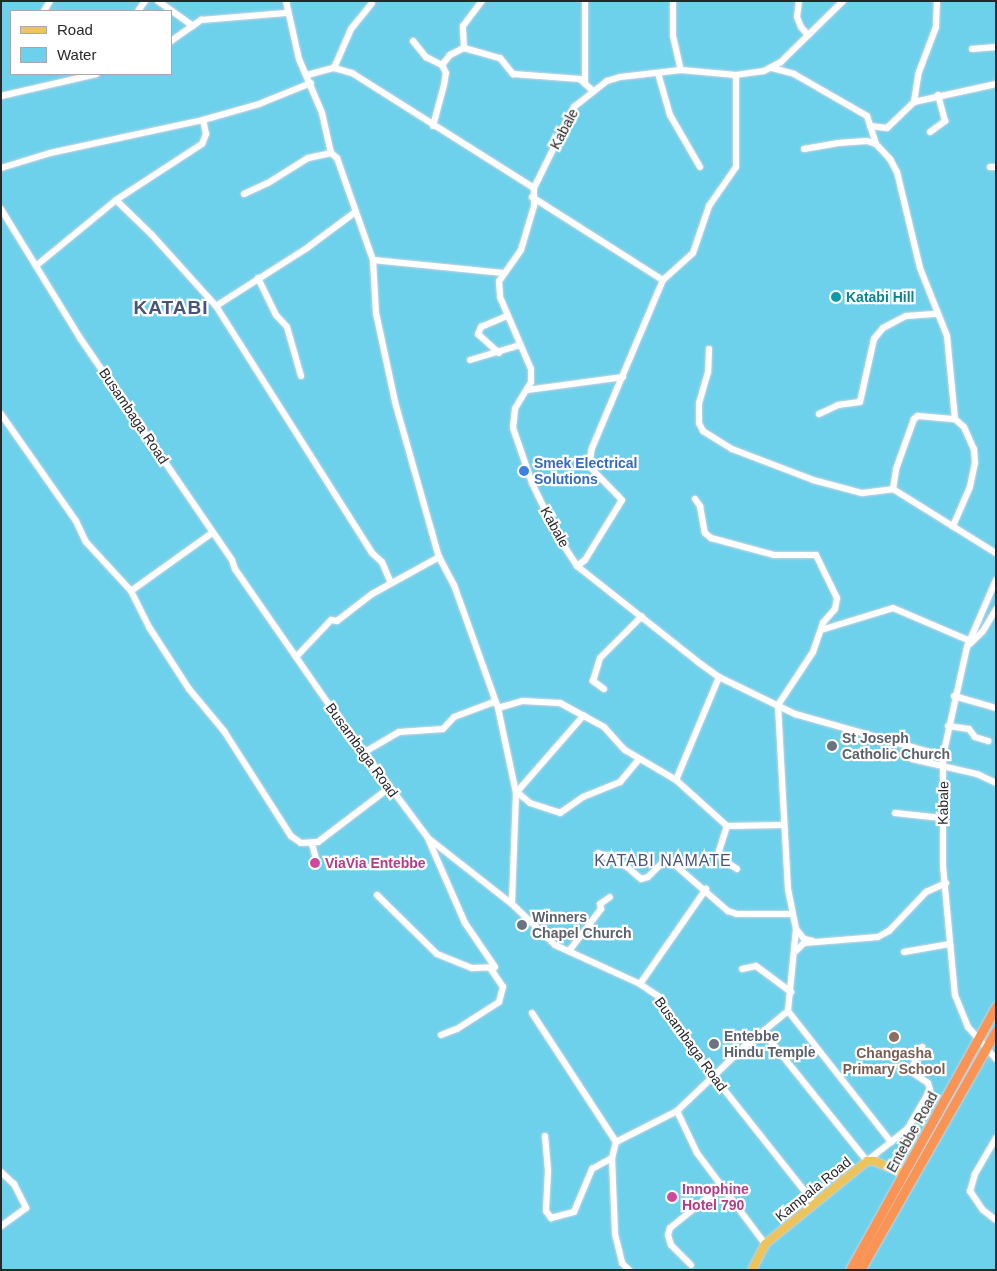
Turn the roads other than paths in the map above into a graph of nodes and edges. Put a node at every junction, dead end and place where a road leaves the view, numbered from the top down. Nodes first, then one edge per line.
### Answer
1 (158, 1) edge
2 (286, 1) edge
3 (482, 1) edge
4 (585, 1) edge
5 (674, 1) edge
6 (799, 1) edge
7 (843, 1) edge
8 (938, 1) edge
9 (372, 3) dead end
10 (171, 10) edge
11 (172, 11) edge
12 (286, 13) junction
13 (193, 26) junction
14 (808, 35) junction
15 (172, 40) edge
16 (413, 41) dead end
17 (996, 47) edge
18 (464, 48) junction
19 (972, 49) dead end
20 (442, 65) junction
21 (334, 68) junction
22 (772, 68) junction
23 (680, 70) junction
24 (658, 73) junction
25 (92, 75) edge
26 (307, 75) junction
27 (736, 75) junction
28 (585, 82) junction
29 (311, 83) junction
30 (996, 84) edge
31 (593, 91) junction
32 (1, 96) edge
33 (938, 96) junction
34 (914, 102) junction
35 (203, 120) junction
36 (432, 126) junction
37 (870, 126) junction
38 (930, 132) dead end
39 (876, 144) junction
40 (804, 149) dead end
41 (330, 154) junction
42 (700, 167) dead end
43 (1, 168) edge
44 (534, 188) junction
45 (244, 194) dead end
46 (532, 197) junction
47 (116, 200) junction
48 (1, 209) edge
49 (354, 213) junction
50 (372, 260) junction
51 (38, 265) junction
52 (503, 274) junction
53 (258, 278) junction
54 (663, 280) junction
55 (216, 306) junction
56 (937, 314) junction
57 (507, 316) junction
58 (520, 345) junction
59 (709, 349) dead end
60 (499, 353) junction
61 (470, 360) dead end
62 (301, 376) dead end
63 (623, 377) junction
64 (527, 390) junction
65 (1, 414) edge
66 (819, 414) dead end
67 (955, 420) junction
68 (893, 489) junction
69 (695, 499) dead end
70 (953, 526) junction
71 (212, 533) junction
72 (996, 553) edge
73 (439, 557) junction
74 (577, 566) junction
75 (996, 580) edge
76 (391, 583) junction
77 (131, 591) junction
78 (996, 609) edge
79 (642, 616) junction
80 (820, 630) junction
81 (969, 644) junction
82 (296, 658) junction
83 (719, 677) junction
84 (604, 689) dead end
85 (954, 696) junction
86 (496, 705) junction
87 (778, 705) junction
88 (996, 708) edge
89 (584, 715) junction
90 (948, 726) junction
91 (988, 740) dead end
92 (363, 753) junction
93 (942, 756) junction
94 (639, 759) junction
95 (912, 760) dead end
96 (944, 767) junction
97 (676, 780) junction
98 (996, 782) edge
99 (389, 788) junction
100 (517, 792) junction
101 (895, 813) dead end
102 (942, 818) junction
103 (784, 825) junction
104 (727, 826) junction
105 (428, 838) junction
106 (312, 844) junction
107 (598, 853) dead end
108 (316, 859) dead end
109 (737, 869) dead end
110 (946, 883) junction
111 (706, 889) junction
112 (377, 895) dead end
113 (610, 897) dead end
114 (512, 904) junction
115 (792, 914) junction
116 (796, 930) junction
117 (817, 942) junction
118 (950, 944) junction
119 (570, 951) junction
120 (796, 951) junction
121 (904, 952) dead end
122 (742, 969) dead end
123 (491, 970) junction
124 (640, 984) junction
125 (791, 992) junction
126 (996, 1007) edge
127 (788, 1011) junction
128 (532, 1013) dead end
129 (996, 1031) edge
130 (764, 1033) junction
131 (441, 1035) dead end
132 (978, 1038) junction
133 (922, 1047) dead end
134 (986, 1048) junction
135 (996, 1059) edge
136 (713, 1076) junction
137 (677, 1111) junction
138 (545, 1136) dead end
139 (996, 1138) edge
140 (616, 1142) junction
141 (890, 1142) junction
142 (612, 1158) junction
143 (867, 1161) junction
144 (1, 1172) edge
145 (904, 1174) junction
146 (722, 1187) junction
147 (814, 1203) junction
148 (996, 1220) edge
149 (1, 1226) edge
150 (765, 1244) junction
151 (692, 1265) dead end
152 (629, 1270) edge
153 (752, 1270) edge
154 (850, 1270) edge
155 (860, 1270) edge

1 - 10 street
2 - 12 street
3 - 18 street
4 - 28 street
5 - 23 street
6 - 14 street
7 - 14 street
8 - 34 street
9 - 21 street
11 - 13 street
12 - 13 street
12 - 26 street
13 - 15 street
14 - 22 street
16 - 20 street
17 - 19 street
18 - 20 street
18 - 28 street
20 - 36 street
21 - 26 street
21 - 36 street
22 - 27 street, Kabale
22 - 37 street
23 - 24 street, Kabale
23 - 27 street, Kabale
24 - 31 street, Kabale
24 - 42 street
25 - 32 street
26 - 29 street
27 - 54 street
28 - 31 street
29 - 35 street
29 - 41 street
30 - 33 street
31 - 44 street, Kabale
33 - 34 street
33 - 38 street
34 - 37 street
35 - 43 street
35 - 47 street
36 - 44 street
37 - 39 street
39 - 40 street
39 - 56 street
41 - 45 street
41 - 49 street
44 - 46 street, Kabale
46 - 52 street, Kabale
46 - 54 street
47 - 51 street
47 - 55 street
48 - 51 street, Busambaga Road
49 - 50 street
49 - 53 street
50 - 52 street
50 - 73 street
51 - 71 street, Busambaga Road
52 - 57 street, Kabale
53 - 55 street
53 - 62 street
54 - 63 street
55 - 76 street
56 - 66 street
56 - 67 street
57 - 58 street, Kabale
57 - 60 street
58 - 60 street
58 - 64 street, Kabale
59 - 68 street
60 - 61 street
63 - 64 street
63 - 74 street
64 - 74 street, Kabale
65 - 77 street
67 - 68 street
67 - 70 street
68 - 70 street
69 - 80 street
70 - 72 street
71 - 77 street
71 - 82 street, Busambaga Road
73 - 76 street
73 - 86 street
74 - 79 street, Kabale
75 - 81 street
76 - 82 street
77 - 106 street
78 - 81 street
79 - 83 street, Kabale
79 - 84 street
80 - 81 street
80 - 87 street
81 - 85 street
82 - 92 street, Busambaga Road
83 - 87 street, Kabale
83 - 97 street
85 - 88 street
85 - 90 street
86 - 89 street
86 - 92 street
86 - 100 street
87 - 93 street, Kabale
87 - 103 street
89 - 94 street
89 - 100 street
90 - 91 street
90 - 93 street
92 - 99 street, Busambaga Road
93 - 96 street, Kabale
94 - 97 street
94 - 100 street
95 - 96 street
96 - 98 street
96 - 102 street, Kabale
97 - 104 street
99 - 105 street, Busambaga Road
99 - 106 street
100 - 114 street
101 - 102 street
102 - 110 street, Kabale
103 - 104 street
103 - 115 street
104 - 109 street
105 - 114 street, Busambaga Road
105 - 123 street
106 - 108 street
107 - 111 street
110 - 117 street
110 - 118 street, Kabale
111 - 115 street
111 - 124 street
112 - 123 street
113 - 119 street
114 - 119 street, Busambaga Road
115 - 116 street
116 - 117 street
116 - 120 street
117 - 120 street
118 - 121 street
118 - 132 street, Kabale
119 - 124 street, Busambaga Road
120 - 125 street
122 - 125 street
123 - 131 street
124 - 136 street, Busambaga Road
125 - 127 street
126 - 132 highway, Entebbe Road
127 - 130 street
127 - 141 street
128 - 140 street
129 - 134 highway, Entebbe Road
130 - 136 street
130 - 143 street
132 - 134 street, Kabale
132 - 145 highway, Entebbe Road
133 - 141 street
134 - 135 street, Kabale
134 - 155 highway, Entebbe Road
136 - 137 street
136 - 147 street, Busambaga Road
137 - 140 street
137 - 146 street
138 - 142 street
139 - 148 street
140 - 142 street
141 - 143 street
142 - 152 street
143 - 145 main road, Kampala Road
143 - 147 main road, Kampala Road
144 - 149 street
145 - 154 highway, Entebbe Road
146 - 150 street
146 - 151 street
147 - 150 main road, Kampala Road
150 - 153 main road, Kampala Road

